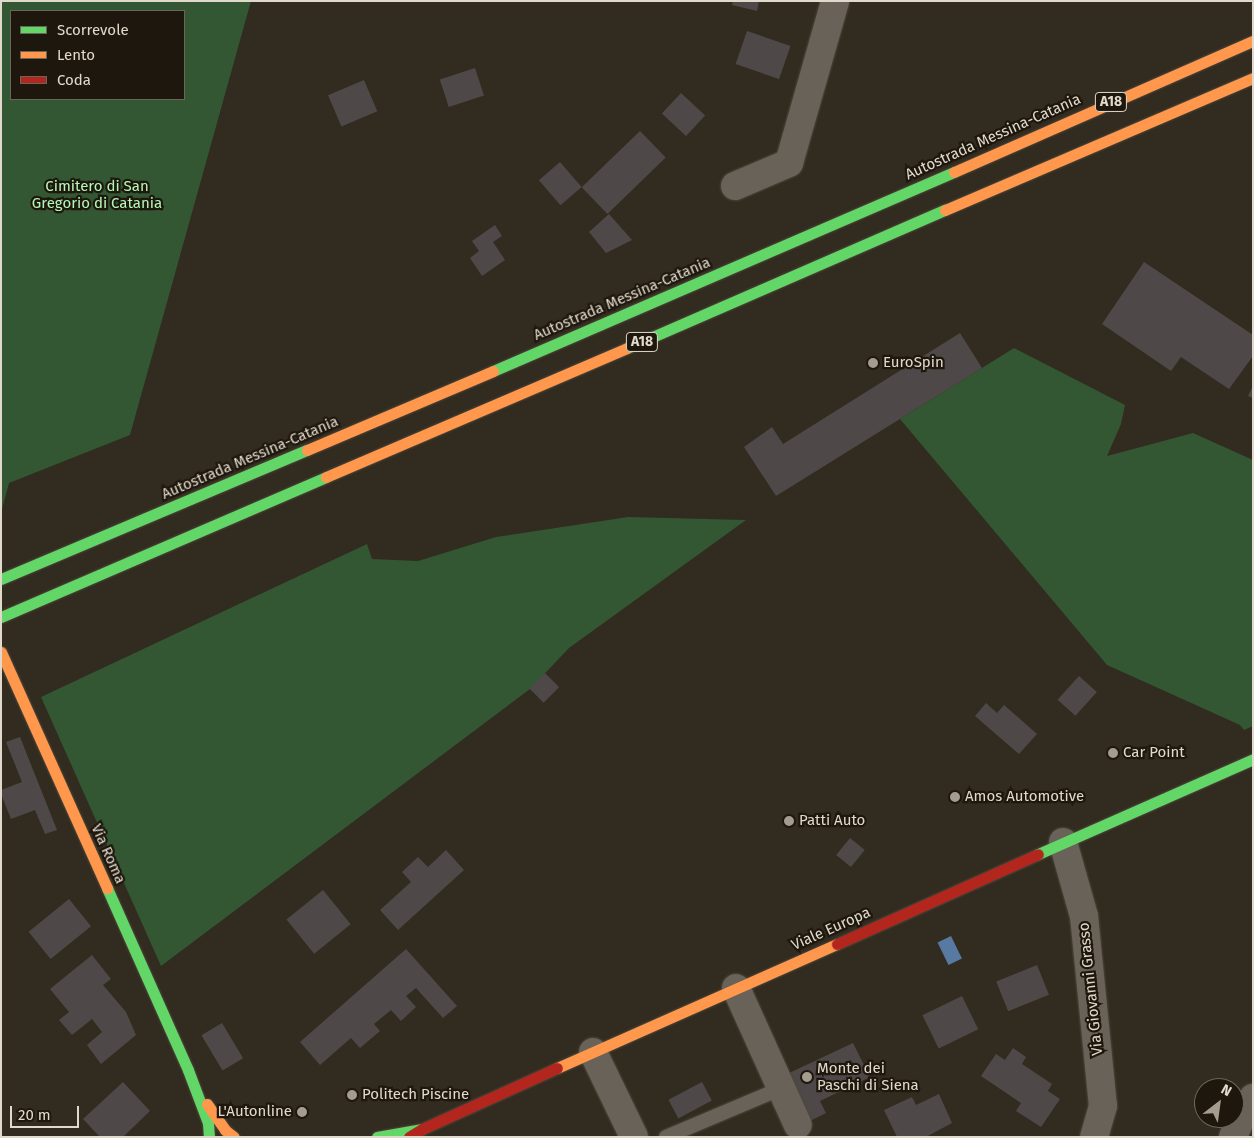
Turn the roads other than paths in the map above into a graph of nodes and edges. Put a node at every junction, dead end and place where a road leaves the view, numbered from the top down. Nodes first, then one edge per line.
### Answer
1 (835, 1) edge
2 (1253, 41) edge
3 (1253, 78) edge
4 (735, 186) dead end
5 (1, 579) edge
6 (1, 617) edge
7 (1, 652) edge
8 (1253, 759) edge
9 (1063, 842) junction
10 (736, 988) junction
11 (593, 1052) junction
12 (188, 1070) junction
13 (782, 1088) junction
14 (1253, 1098) edge
15 (798, 1125) dead end
16 (422, 1129) junction
17 (210, 1137) edge
18 (234, 1137) edge
19 (376, 1137) edge
20 (410, 1137) edge
21 (634, 1137) edge
22 (666, 1137) edge
23 (1094, 1137) edge
24 (1233, 1137) edge

1 - 4 street
2 - 5 main road, Autostrada Messina-Catania / A18
3 - 6 main road, A18
7 - 12 main road, Via Roma
8 - 9 main road, Viale Europa
9 - 10 main road, Viale Europa
9 - 23 street, Via Giovanni Grasso
10 - 11 main road, Viale Europa
10 - 13 street
11 - 16 main road, Viale Europa
11 - 21 street
12 - 17 main road
12 - 18 main road
13 - 15 street
13 - 22 lane
14 - 24 street
16 - 19 main road
16 - 20 main road

